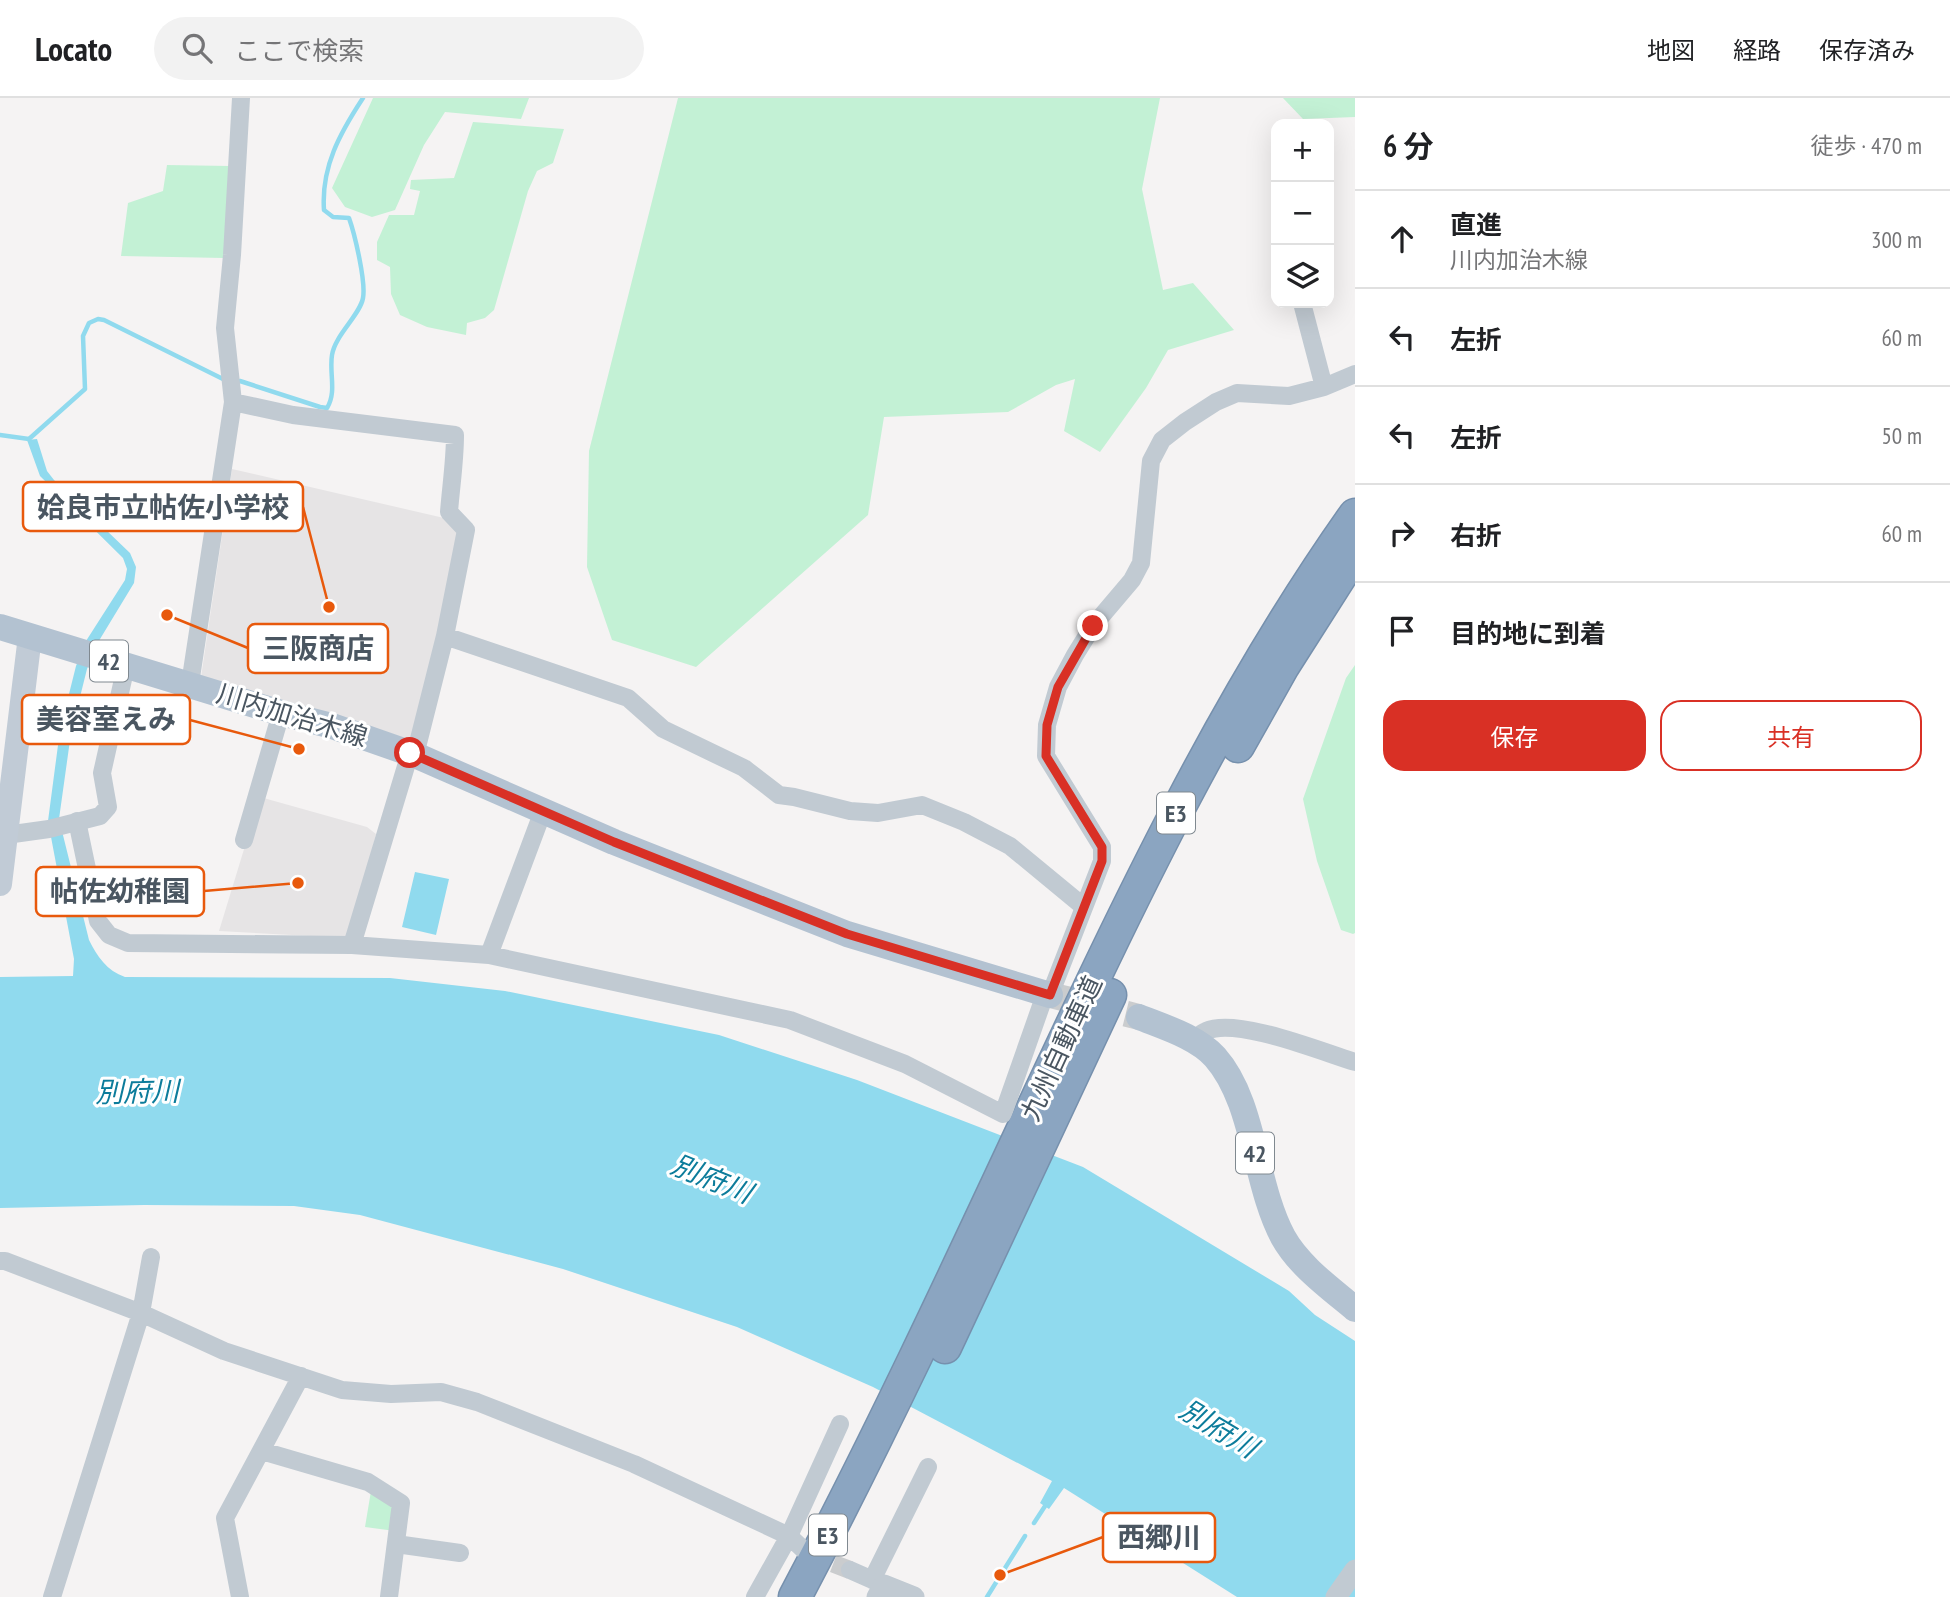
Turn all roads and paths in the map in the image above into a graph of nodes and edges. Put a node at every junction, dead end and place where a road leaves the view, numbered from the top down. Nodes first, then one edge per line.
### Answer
1 (240, 98) edge
2 (1303, 308) edge
3 (1355, 374) edge
4 (1324, 387) junction
5 (233, 402) junction
6 (1355, 515) edge
7 (1355, 553) edge
8 (0, 627) edge
9 (30, 636) junction
10 (445, 636) junction
11 (126, 666) junction
12 (190, 684) junction
13 (281, 713) junction
14 (412, 754) junction
15 (543, 811) junction
16 (64, 825) junction
17 (6, 835) junction
18 (244, 840) dead end
19 (0, 884) edge
20 (1084, 908) junction
21 (352, 945) junction
22 (489, 955) junction
23 (1050, 995) junction
24 (1139, 1017) tunnel mouth
25 (1192, 1041) junction
26 (1355, 1062) edge
27 (1035, 1131) junction
28 (152, 1257) dead end
29 (0, 1261) edge
30 (1355, 1309) edge
31 (141, 1313) junction
32 (301, 1376) junction
33 (840, 1424) dead end
34 (262, 1451) junction
35 (928, 1467) dead end
36 (871, 1477) junction
37 (789, 1536) junction
38 (396, 1544) junction
39 (460, 1553) dead end
40 (808, 1554) tunnel mouth
41 (850, 1570) tunnel mouth
42 (1355, 1570) edge
43 (878, 1587) edge
44 (52, 1597) edge
45 (240, 1597) edge
46 (389, 1597) edge
47 (755, 1597) edge
48 (795, 1597) edge
49 (820, 1597) edge
50 (914, 1597) edge
51 (1336, 1597) edge

1 - 5 street
2 - 4 street
3 - 4 street
4 - 20 street
5 - 10 street
5 - 12 street
6 - 27 highway, 九州自動車道 / E3
7 - 27 highway, 九州自動車道 / E3
8 - 9 main road, 川内加治木線 / 42
9 - 11 main road, 川内加治木線 / 42
9 - 17 main road
10 - 14 street
10 - 20 street
11 - 12 main road, 川内加治木線 / 42
11 - 16 street
12 - 13 main road, 川内加治木線 / 42
13 - 14 main road, 川内加治木線 / 42
13 - 18 street
14 - 15 main road, 川内加治木線 / 42
14 - 21 street
15 - 22 street
15 - 23 main road, 川内加治木線 / 42
16 - 17 street
16 - 21 street
17 - 19 main road
20 - 23 street
21 - 22 street
22 - 23 street
24 - 25 main road, 42
25 - 26 street
25 - 30 main road, 42
27 - 36 highway, 九州自動車道 / E3
28 - 31 street
29 - 31 street
31 - 32 street
31 - 44 street
32 - 34 street
32 - 37 street
33 - 37 street
34 - 38 street
34 - 45 street
35 - 43 street
36 - 48 highway, 九州自動車道 / E3
36 - 49 highway, 九州自動車道 / E3
37 - 40 street
37 - 47 street
38 - 39 street
38 - 46 street
41 - 43 street
42 - 51 street
43 - 50 street

